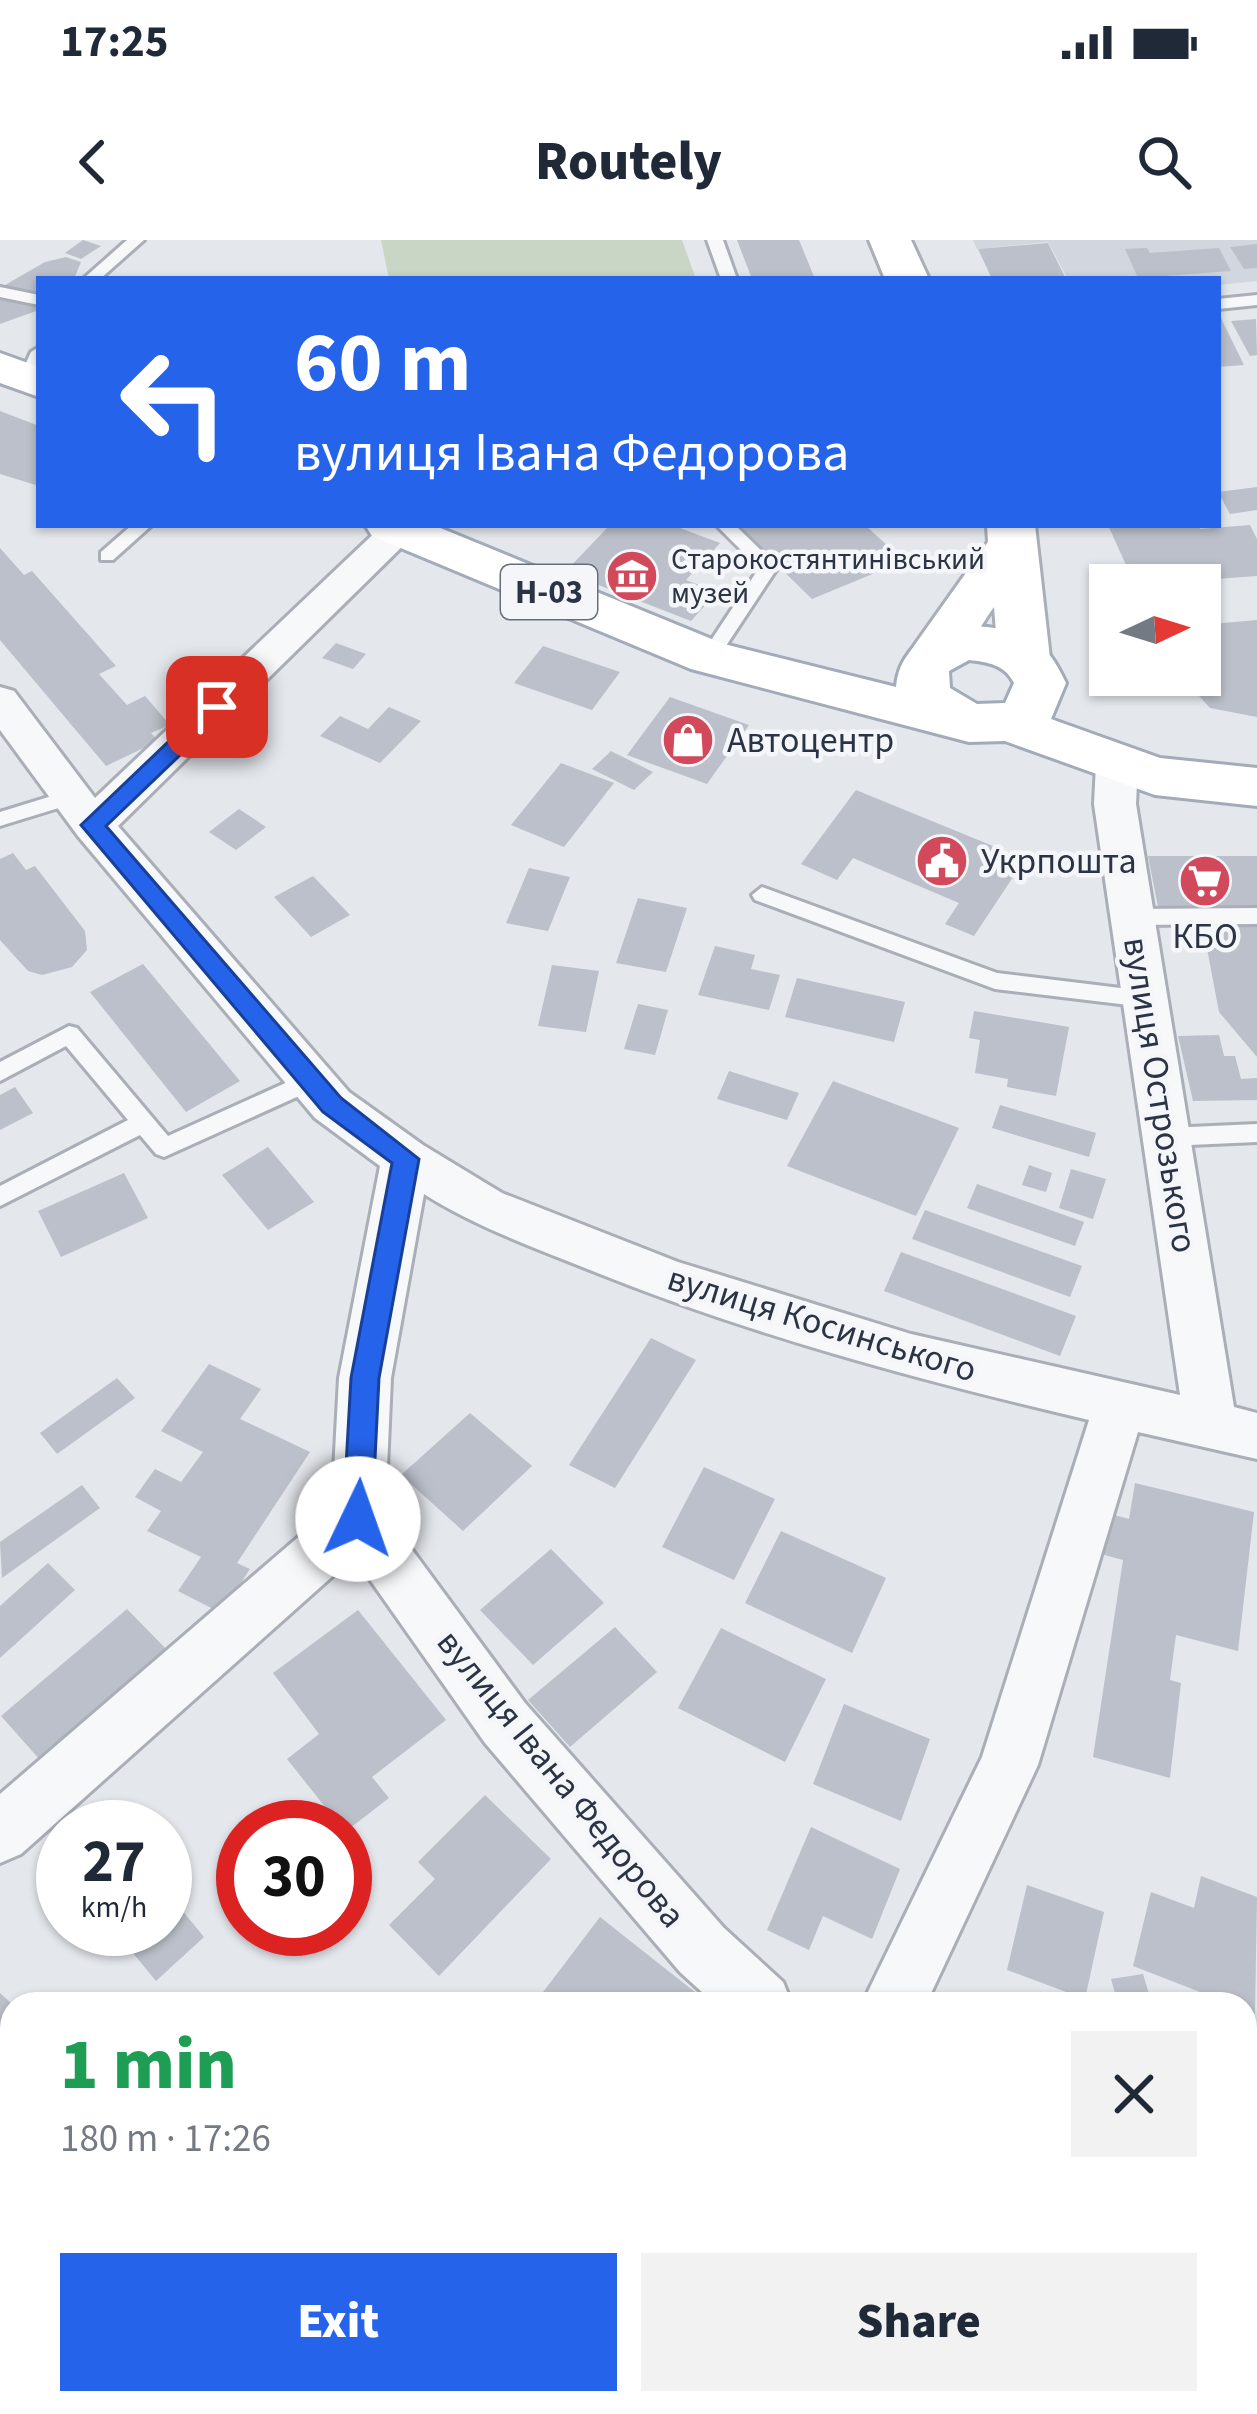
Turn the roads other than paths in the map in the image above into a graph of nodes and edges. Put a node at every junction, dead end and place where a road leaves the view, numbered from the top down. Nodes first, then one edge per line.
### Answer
1 (136, 240) edge
2 (715, 240) edge
3 (890, 240) edge
4 (94, 276) edge
5 (728, 276) edge
6 (906, 276) edge
7 (0, 292) edge
8 (36, 299) edge
9 (1257, 300) edge
10 (1221, 304) edge
11 (140, 528) edge
12 (394, 528) edge
13 (397, 528) edge
14 (728, 528) edge
15 (1013, 532) edge
16 (107, 556) dead end
17 (935, 653) junction
18 (709, 657) junction
19 (1030, 664) junction
20 (0, 701) edge
21 (987, 723) junction
22 (1117, 764) junction
23 (1257, 787) edge
24 (82, 811) junction
25 (0, 819) edge
26 (762, 895) dead end
27 (1257, 916) edge
28 (1132, 917) junction
29 (1145, 998) junction
30 (0, 1072) edge
31 (311, 1081) junction
32 (143, 1123) junction
33 (1257, 1132) edge
34 (1168, 1137) junction
35 (406, 1159) junction
36 (0, 1197) edge
37 (1120, 1403) junction
38 (1234, 1431) edge
39 (358, 1519) junction
40 (0, 1833) edge
41 (748, 1992) edge
42 (899, 1992) edge

1 - 4 lane
2 - 5 lane
3 - 6 main road
7 - 8 lane
9 - 10 lane
11 - 16 lane
12 - 24 street
13 - 18 main road, Н-03
14 - 18 lane
15 - 17 main road
15 - 19 main road
17 - 18 main road, Н-03
17 - 19 main road, Н-03
17 - 21 main road, Н-03
18 - 21 main road, Н-03
19 - 21 main road
19 - 22 main road
20 - 24 street
21 - 22 main road, Н-03
22 - 23 main road, Н-03
22 - 28 street, вулиця Острозького
24 - 25 lane
24 - 31 street
26 - 29 lane
27 - 28 lane
28 - 29 street, вулиця Острозького
29 - 34 street, вулиця Острозького
30 - 32 lane
31 - 32 lane
31 - 35 street
32 - 36 lane
33 - 34 lane
34 - 38 street, вулиця Острозького
35 - 37 street, вулиця Косинського
35 - 39 street
37 - 38 street, вулиця Косинського
37 - 42 street
39 - 40 street
39 - 41 street, вулиця Івана Федорова

